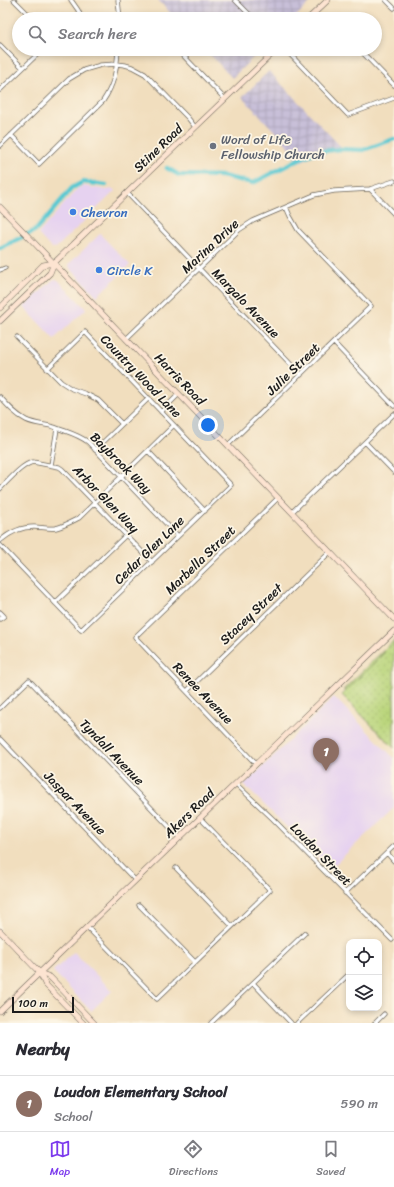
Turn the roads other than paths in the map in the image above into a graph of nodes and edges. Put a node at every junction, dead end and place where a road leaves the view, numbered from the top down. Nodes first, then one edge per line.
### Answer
1 (14, 0) edge
2 (71, 0) edge
3 (118, 0) edge
4 (235, 0) edge
5 (328, 0) edge
6 (386, 0) edge
7 (394, 8) edge
8 (26, 12) edge
9 (79, 12) edge
10 (119, 12) edge
11 (247, 12) edge
12 (315, 12) edge
13 (0, 45) edge
14 (36, 56) edge
15 (118, 56) edge
16 (184, 56) edge
17 (270, 56) edge
18 (292, 56) edge
19 (366, 56) edge
20 (117, 64) junction
21 (23, 68) junction
22 (394, 86) edge
23 (0, 90) edge
24 (394, 98) edge
25 (225, 99) junction
26 (195, 127) junction
27 (11, 136) junction
28 (0, 146) edge
29 (394, 181) edge
30 (370, 189) junction
31 (127, 193) junction
32 (0, 206) edge
33 (286, 207) junction
34 (394, 214) edge
35 (54, 263) junction
36 (5, 268) dead end
37 (199, 269) junction
38 (0, 270) edge
39 (0, 308) edge
40 (0, 321) edge
41 (17, 337) dead end
42 (126, 339) junction
43 (334, 343) junction
44 (47, 369) junction
45 (301, 375) junction
46 (180, 394) junction
47 (0, 398) edge
48 (148, 398) junction
49 (394, 406) edge
50 (161, 412) junction
51 (394, 414) edge
52 (122, 424) junction
53 (174, 425) junction
54 (57, 429) junction
55 (365, 442) junction
56 (228, 445) junction
57 (96, 450) junction
58 (148, 451) junction
59 (51, 465) junction
60 (394, 472) edge
61 (121, 477) junction
62 (231, 485) joint
63 (0, 489) edge
64 (278, 498) junction
65 (95, 502) junction
66 (205, 511) junction
67 (292, 512) junction
68 (126, 534) junction
69 (178, 536) junction
70 (0, 541) edge
71 (0, 545) edge
72 (330, 552) junction
73 (152, 562) junction
74 (55, 602) junction
75 (0, 612) edge
76 (0, 619) edge
77 (394, 619) edge
78 (394, 631) edge
79 (135, 637) joint
80 (187, 691) junction
81 (0, 708) edge
82 (0, 739) edge
83 (256, 764) junction
84 (236, 784) junction
85 (200, 818) junction
86 (180, 838) junction
87 (394, 846) edge
88 (387, 853) junction
89 (394, 861) edge
90 (176, 868) dead end
91 (136, 880) junction
92 (346, 893) junction
93 (139, 905) dead end
94 (232, 926) junction
95 (87, 927) junction
96 (0, 931) edge
97 (305, 933) dead end
98 (392, 940) dead end
99 (195, 962) junction
100 (40, 973) junction
101 (346, 977) edge
102 (253, 983) junction
103 (1, 1008) edge
104 (384, 1014) dead end
105 (83, 1023) edge
106 (94, 1023) edge
107 (211, 1023) edge
108 (291, 1023) edge
109 (297, 1023) edge
110 (375, 1023) edge

1 - 8 street
2 - 9 street
3 - 10 street
4 - 11 street
5 - 12 street
6 - 7 street
13 - 21 street
14 - 21 street
15 - 20 street
16 - 25 street
17 - 25 street, Stine Road
18 - 24 street
19 - 22 street
20 - 26 street
20 - 27 street
20 - 27 street
21 - 23 street
25 - 26 street, Stine Road
26 - 31 street, Stine Road
27 - 28 street
29 - 30 street, Marina Drive
30 - 33 street, Marina Drive
30 - 34 street
31 - 35 street, Stine Road
31 - 37 street, Margalo Avenue
32 - 35 street, Harris Road
33 - 37 street, Marina Drive
33 - 43 street, Julie Street
35 - 39 street, Stine Road
35 - 40 street, Stine Road
35 - 42 street, Harris Road
36 - 38 street
37 - 42 street, Marina Drive
37 - 45 street, Margalo Avenue
41 - 44 street
42 - 46 street, Harris Road
43 - 45 street, Julie Street
43 - 49 street
44 - 48 street, Country Wood Lane
44 - 52 street
45 - 56 street, Julie Street
46 - 50 street
46 - 56 street, Harris Road
47 - 54 street, Baybrook Way
48 - 50 street, Country Wood Lane
48 - 52 street
50 - 53 street, Country Wood Lane
51 - 55 street
52 - 57 street
53 - 58 street
53 - 62 street, Country Wood Lane
54 - 57 street, Baybrook Way
54 - 59 street
55 - 60 street
55 - 67 street
56 - 64 street, Harris Road
57 - 61 street, Baybrook Way
58 - 61 street
58 - 66 street
59 - 63 street, Arbor Glen Way
59 - 65 street, Arbor Glen Way
61 - 65 street
61 - 69 street, Baybrook Way
62 - 66 street, Cedar Glen Lane
64 - 67 street, Harris Road
64 - 79 street, Marbella Street
65 - 68 street, Arbor Glen Way
65 - 70 street
66 - 69 street, Cedar Glen Lane
67 - 72 street, Harris Road
68 - 73 street, Arbor Glen Way
68 - 74 street
69 - 73 street, Cedar Glen Lane
71 - 74 street
72 - 77 street, Harris Road
72 - 80 street, Stacey Street
73 - 74 street, Cedar Glen Lane
75 - 76 street
78 - 83 street, Akers Road
79 - 80 street, Renee Avenue
80 - 83 street, Renee Avenue
81 - 86 street, Tyndall Avenue
82 - 91 street, Jaspar Avenue
83 - 84 street, Akers Road
84 - 85 street, Akers Road
84 - 92 street, Loudon Street
85 - 86 street, Akers Road
85 - 94 street
86 - 91 street, Akers Road
87 - 88 street
88 - 89 street
88 - 92 street
90 - 94 street
91 - 95 street, Akers Road
92 - 98 street, Loudon Street
93 - 99 street
94 - 99 street
95 - 99 street
95 - 100 street, Akers Road
96 - 100 street
97 - 102 street
100 - 103 street, Akers Road
100 - 105 street
100 - 106 street
101 - 109 street
102 - 107 street
102 - 108 street
104 - 110 street

